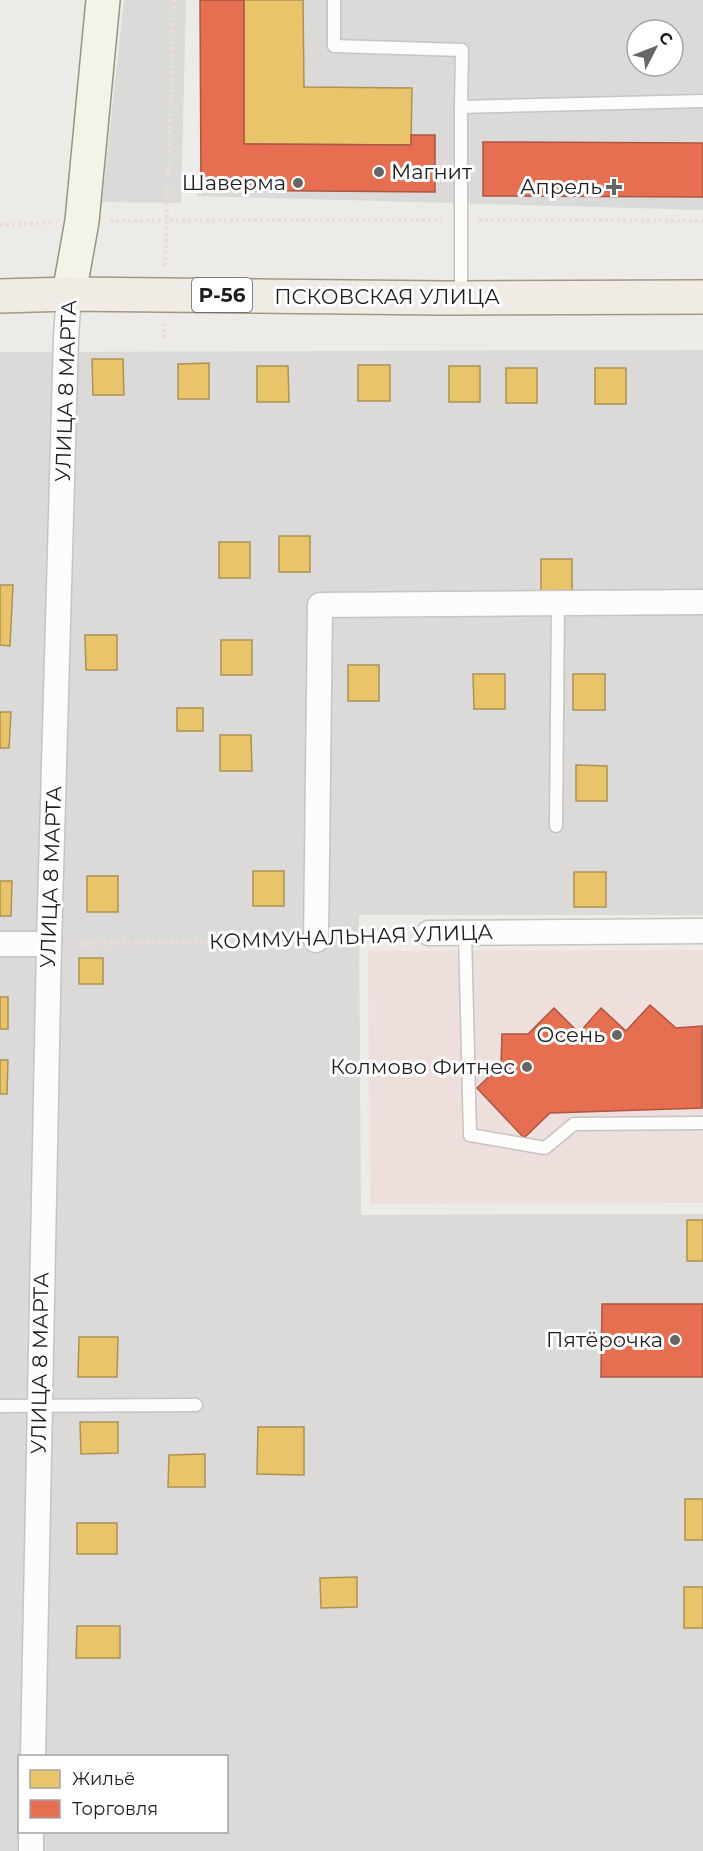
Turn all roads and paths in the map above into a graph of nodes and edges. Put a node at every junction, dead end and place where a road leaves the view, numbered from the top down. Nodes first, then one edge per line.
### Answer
1 (103, 0) edge
2 (174, 0) edge
3 (334, 0) edge
4 (703, 101) edge
5 (461, 107) junction
6 (167, 220) junction
7 (463, 220) junction
8 (703, 221) edge
9 (69, 294) junction
10 (164, 294) junction
11 (0, 296) edge
12 (703, 297) edge
13 (461, 298) junction
14 (164, 338) dead end
15 (703, 602) edge
16 (558, 604) junction
17 (556, 826) dead end
18 (703, 931) edge
19 (429, 933) joint
20 (465, 933) junction
21 (316, 940) junction
22 (0, 944) edge
23 (49, 944) junction
24 (466, 970) junction
25 (703, 994) edge
26 (703, 1123) edge
27 (196, 1405) dead end
28 (0, 1406) edge
29 (39, 1406) junction
30 (33, 1755) edge
31 (31, 1833) edge
32 (31, 1851) edge

1 - 9 main road, УЛИЦА 8 МАРТА
2 - 6 path
3 - 5 lane
4 - 5 lane
5 - 7 lane
6 - 7 path
6 - 10 path
7 - 8 path
7 - 13 lane
9 - 10 main road, ПСКОВСКАЯ УЛИЦА / Р-56
9 - 11 main road, ПСКОВСКАЯ УЛИЦА / Р-56
9 - 23 street, УЛИЦА 8 МАРТА
10 - 13 main road, ПСКОВСКАЯ УЛИЦА / Р-56
10 - 14 path
12 - 13 main road, ПСКОВСКАЯ УЛИЦА / Р-56
15 - 16 street
16 - 17 lane
16 - 21 street
18 - 20 street, КОММУНАЛЬНАЯ УЛИЦА
19 - 20 street, КОММУНАЛЬНАЯ УЛИЦА
19 - 21 path, КОММУНАЛЬНАЯ УЛИЦА
20 - 24 lane
21 - 23 path, КОММУНАЛЬНАЯ УЛИЦА
22 - 23 street
23 - 29 street, УЛИЦА 8 МАРТА
24 - 25 path
24 - 26 lane
27 - 29 lane
28 - 29 lane
29 - 30 street, УЛИЦА 8 МАРТА
31 - 32 street

